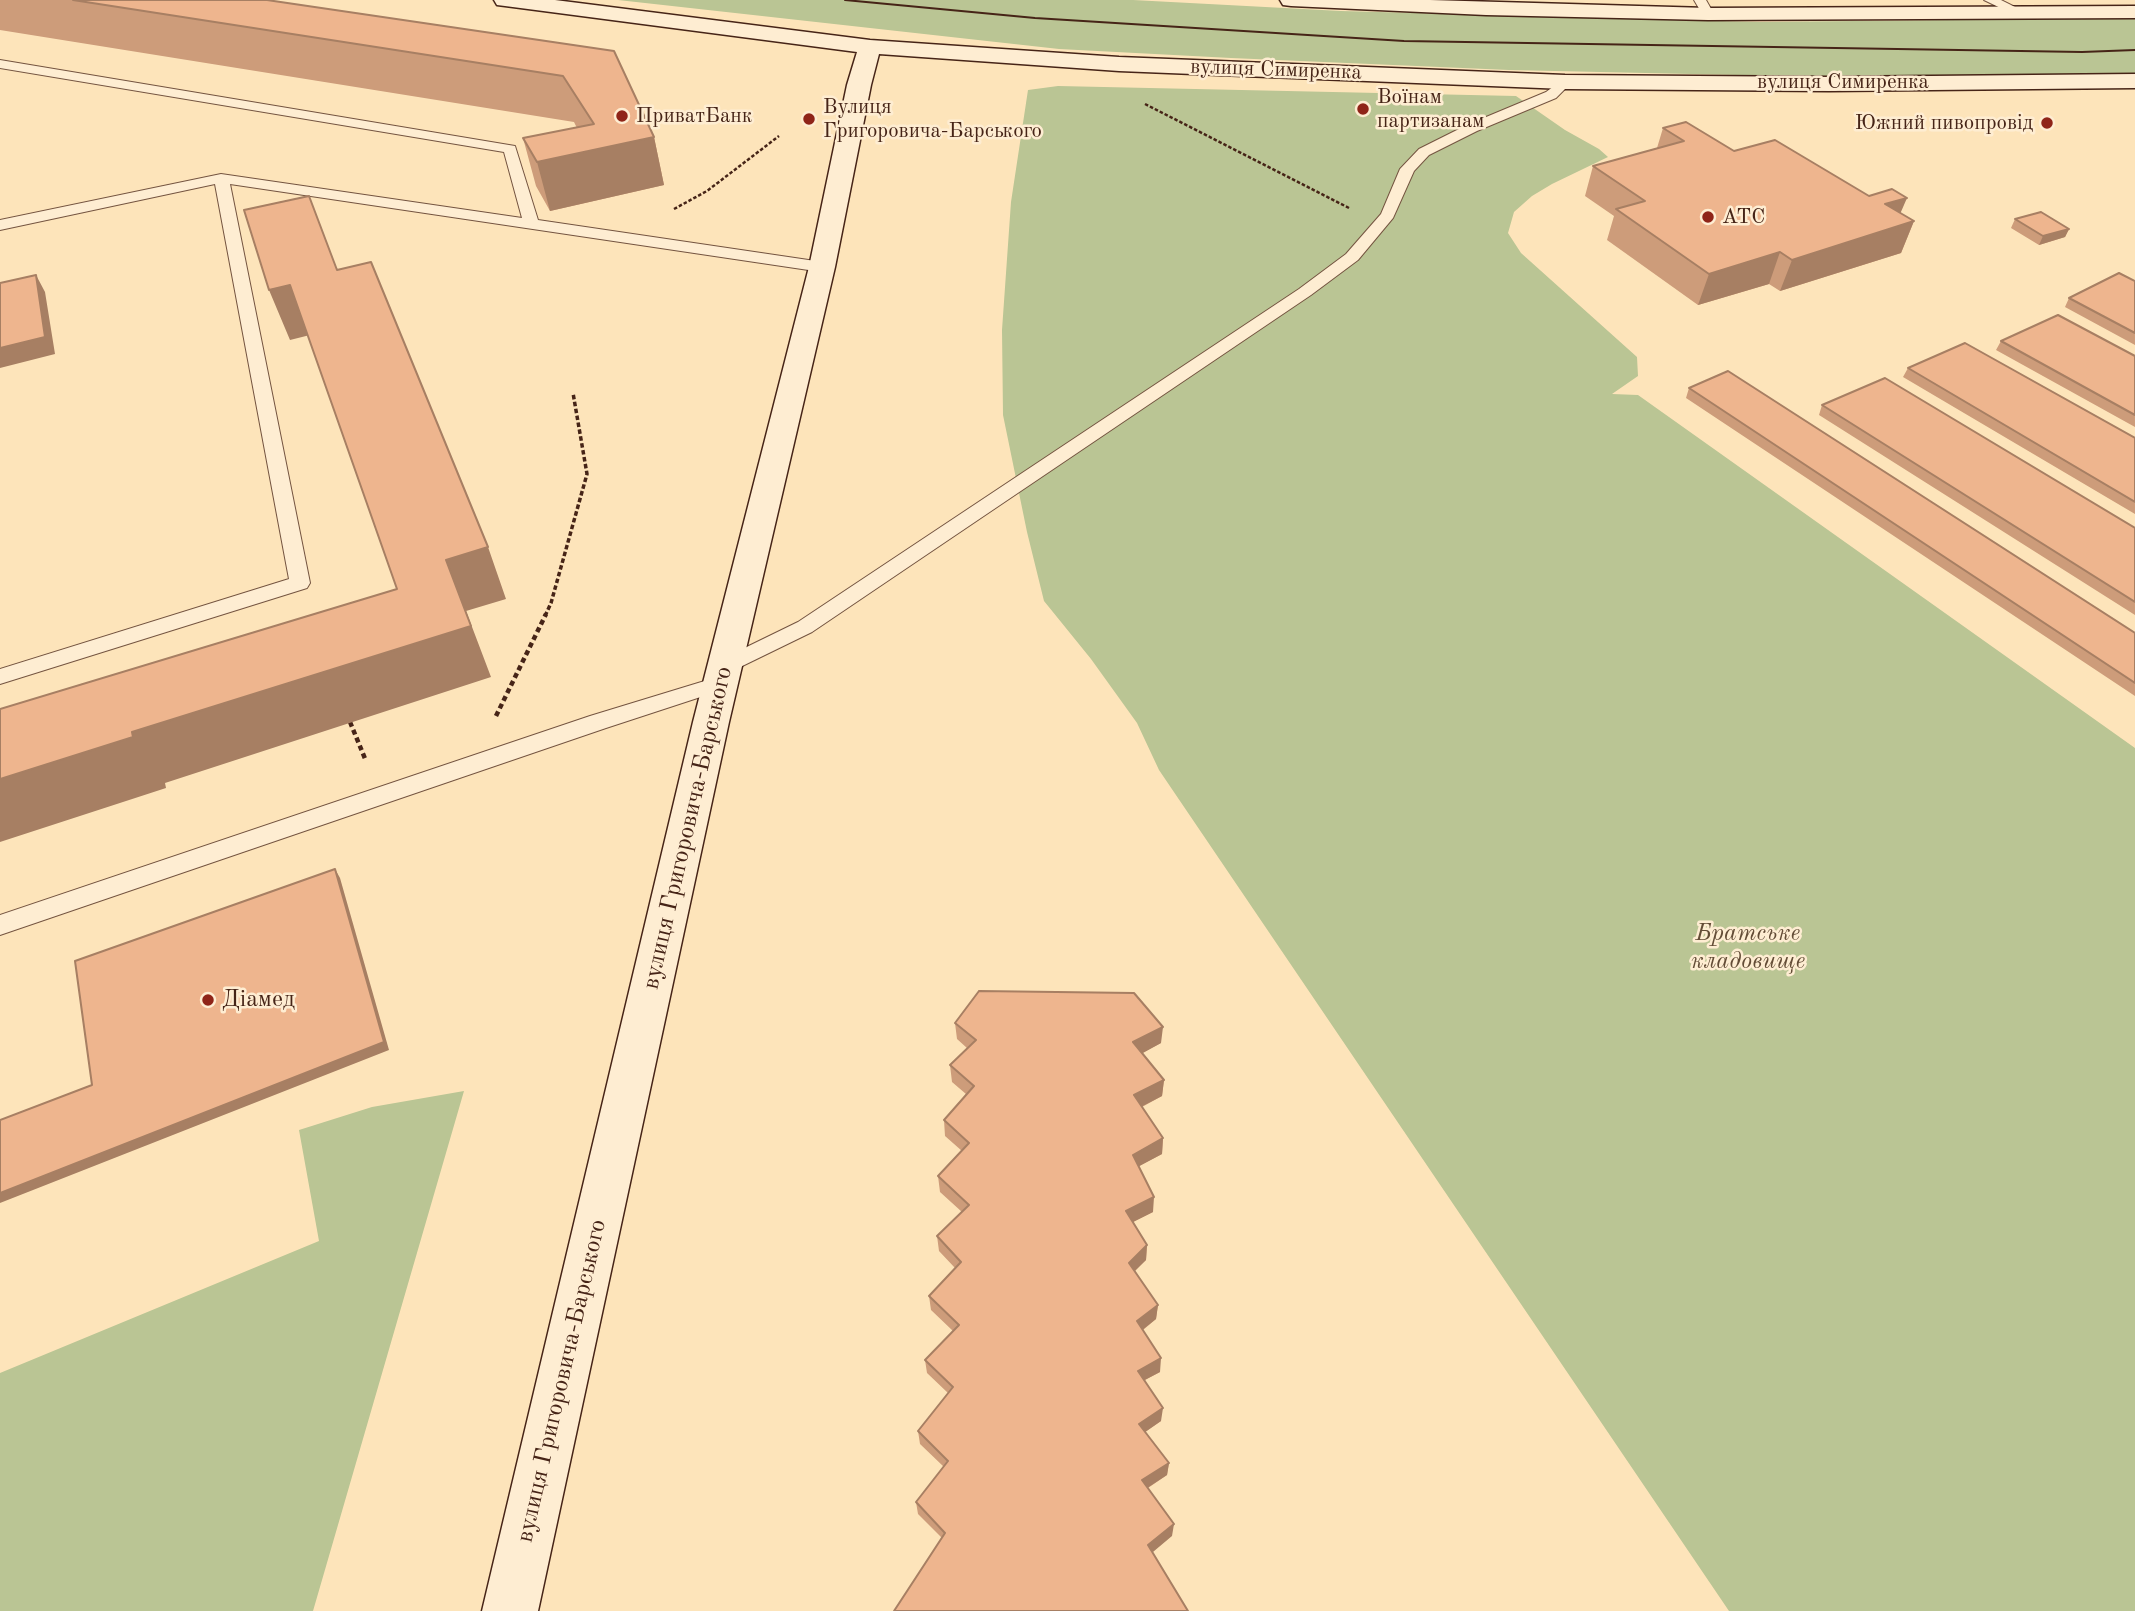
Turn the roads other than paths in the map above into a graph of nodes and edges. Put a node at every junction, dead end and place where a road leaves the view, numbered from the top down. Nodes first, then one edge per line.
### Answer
1 (505, 0) edge
2 (1291, 0) edge
3 (1990, 0) edge
4 (1704, 7) edge
5 (2135, 12) edge
6 (2021, 13) junction
7 (870, 47) junction
8 (0, 64) edge
9 (2135, 81) edge
10 (1565, 82) junction
11 (221, 178) junction
12 (531, 224) junction
13 (0, 225) edge
14 (822, 268) junction
15 (723, 674) junction
16 (0, 677) edge
17 (0, 925) edge
18 (510, 1611) edge

1 - 7 street, вулиця Симиренка
2 - 4 street
3 - 6 lane
4 - 6 street
5 - 6 street
7 - 10 street, вулиця Симиренка
7 - 14 street, вулиця Григоровича-Барського
8 - 12 lane
9 - 10 street, вулиця Симиренка
10 - 15 lane
11 - 12 lane
11 - 13 lane
11 - 16 lane
12 - 14 lane
14 - 15 street, вулиця Григоровича-Барського
15 - 17 lane
15 - 18 street, вулиця Григоровича-Барського

